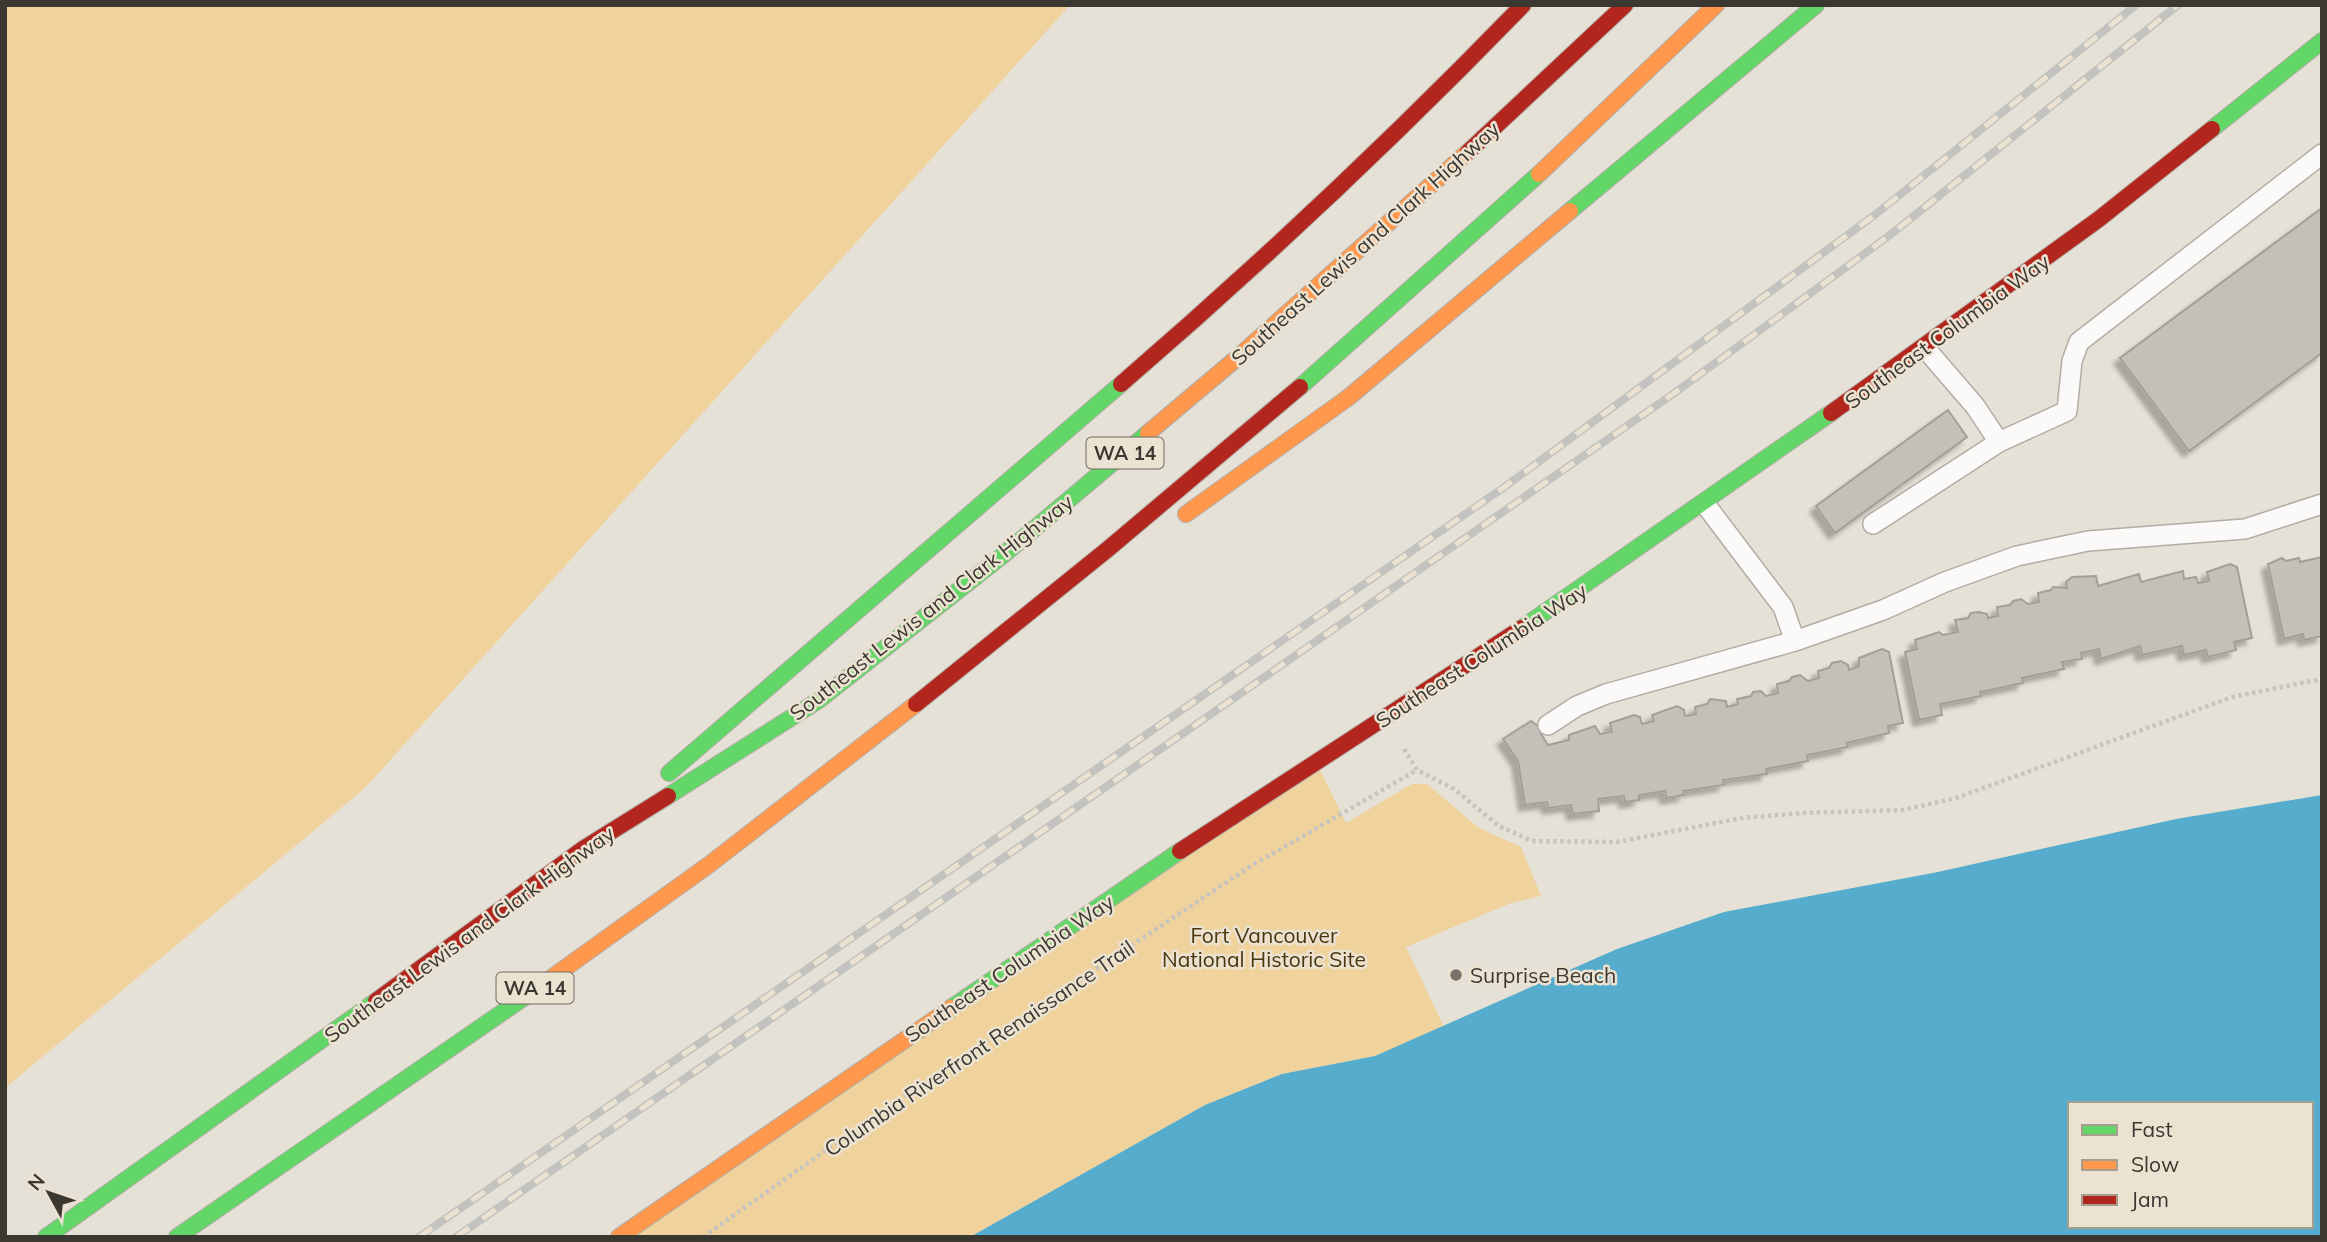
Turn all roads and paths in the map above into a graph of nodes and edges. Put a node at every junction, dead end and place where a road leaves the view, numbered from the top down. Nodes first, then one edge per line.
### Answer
1 (1523, 5) edge
2 (1625, 5) edge
3 (1716, 5) edge
4 (1816, 5) edge
5 (2322, 41) edge
6 (2322, 153) edge
7 (1925, 348) junction
8 (1999, 442) junction
9 (1705, 504) junction
10 (2322, 504) edge
11 (1873, 524) dead end
12 (1168, 527) dead end
13 (1123, 559) dead end
14 (1795, 641) junction
15 (2322, 679) edge
16 (1548, 725) dead end
17 (886, 729) junction
18 (583, 849) junction
19 (46, 1237) edge
20 (177, 1237) edge
21 (618, 1237) edge
22 (704, 1237) edge

1 - 18 main road
2 - 18 main road, Southeast Lewis and Clark Highway / WA 14
3 - 17 main road, WA 14
4 - 12 main road
5 - 7 main road, Southeast Columbia Way
6 - 8 lane
7 - 8 lane
7 - 9 main road, Southeast Columbia Way
8 - 11 lane
9 - 14 lane
9 - 21 main road, Southeast Columbia Way
10 - 14 lane
13 - 17 main road
14 - 16 lane
15 - 22 path, Columbia Riverfront Renaissance Trail
17 - 20 main road, WA 14
18 - 19 main road, Southeast Lewis and Clark Highway / WA 14

